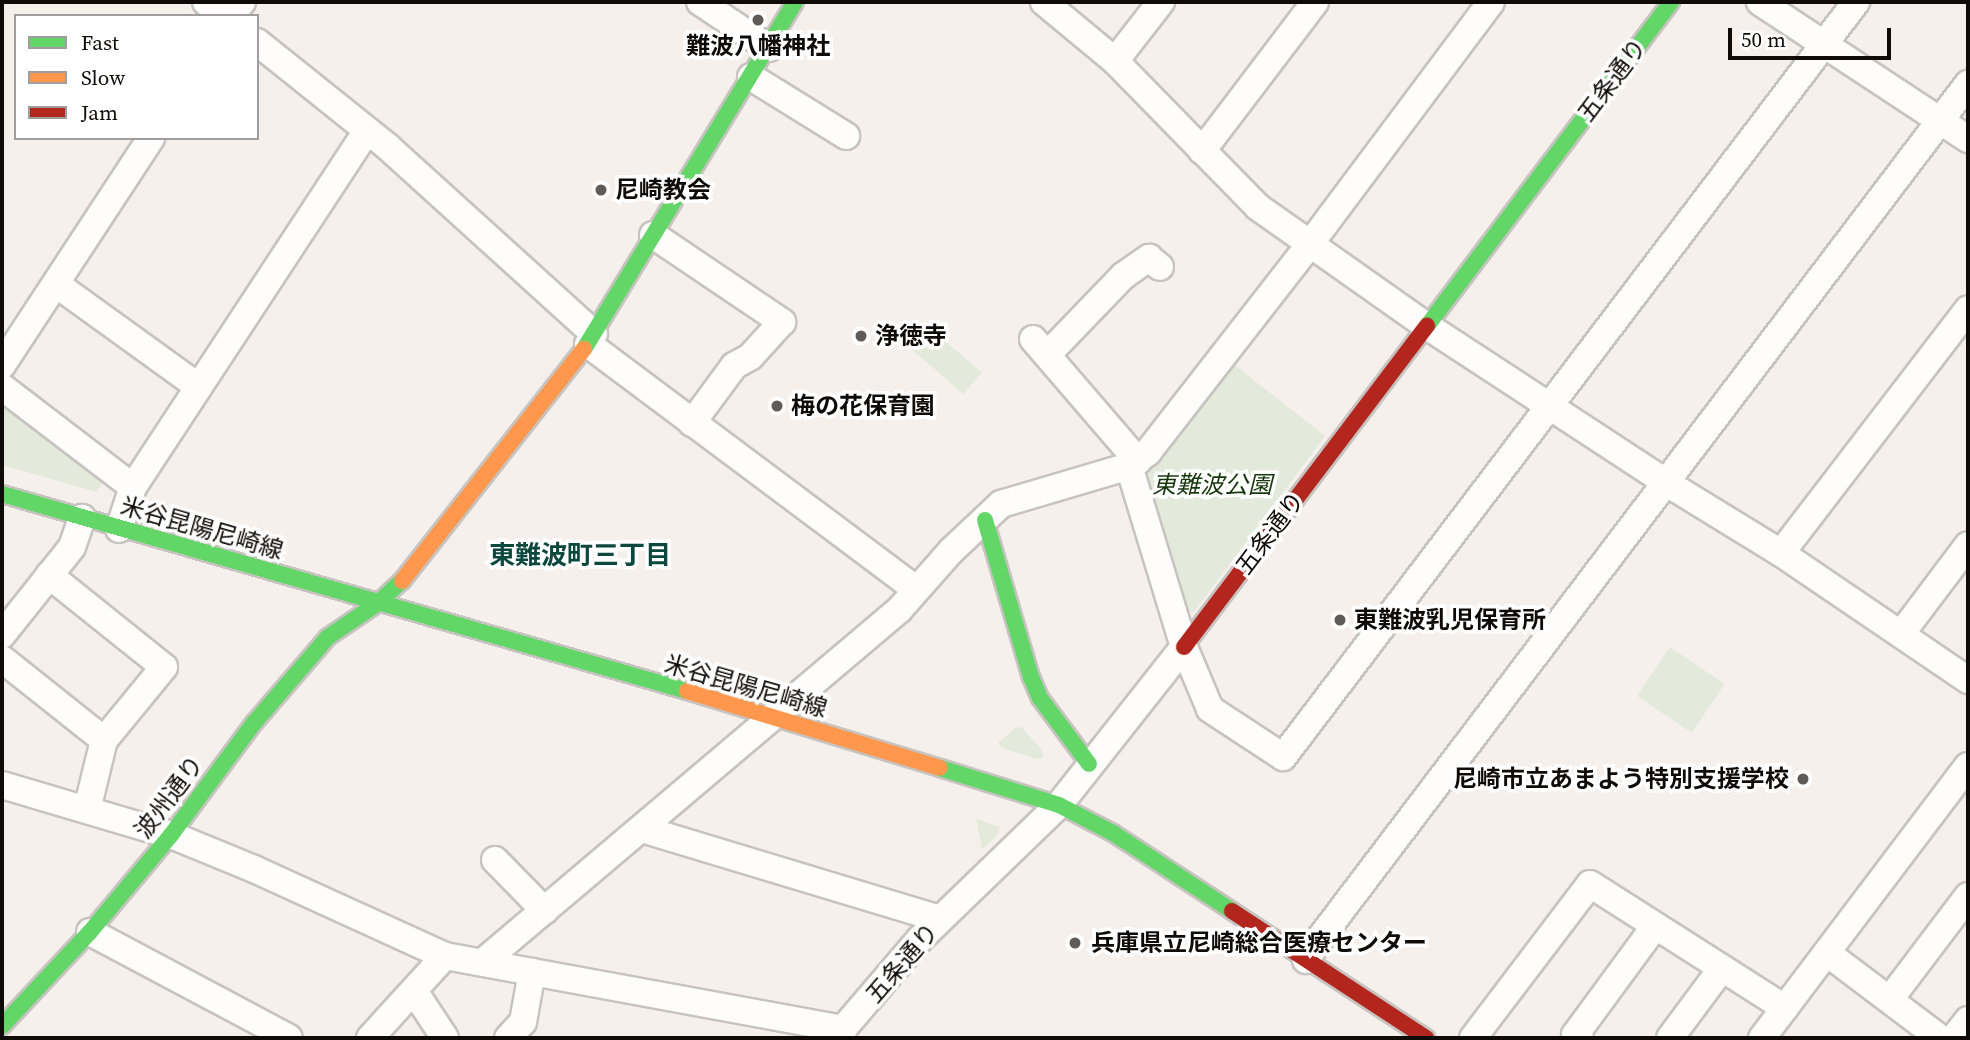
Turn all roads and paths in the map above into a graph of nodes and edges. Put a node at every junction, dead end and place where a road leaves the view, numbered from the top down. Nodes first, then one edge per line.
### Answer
1 (206, 2) edge
2 (699, 2) edge
3 (795, 2) edge
4 (1044, 2) edge
5 (1161, 2) edge
6 (1315, 2) edge
7 (1491, 2) edge
8 (1671, 2) edge
9 (1760, 2) edge
10 (1856, 2) edge
11 (221, 14) edge
12 (1825, 44) junction
13 (259, 45) edge
14 (769, 48) junction
15 (1115, 61) junction
16 (751, 77) junction
17 (1968, 85) edge
18 (1941, 121) junction
19 (842, 128) dead end
20 (368, 131) junction
21 (1968, 139) edge
22 (149, 140) edge
23 (1202, 151) junction
24 (653, 234) junction
25 (1310, 244) junction
26 (1160, 267) dead end
27 (55, 284) junction
28 (1968, 309) edge
29 (1427, 326) junction
30 (591, 339) junction
31 (2, 365) edge
32 (2, 387) edge
33 (199, 387) junction
34 (1550, 405) junction
35 (692, 423) junction
36 (1133, 463) junction
37 (1665, 482) junction
38 (134, 487) junction
39 (2, 494) edge
40 (82, 518) junction
41 (985, 520) junction
42 (119, 529) junction
43 (1968, 545) edge
44 (1781, 553) junction
45 (50, 575) junction
46 (915, 589) junction
47 (378, 603) junction
48 (1901, 634) junction
49 (2, 635) edge
50 (1184, 647) junction
51 (2, 659) edge
52 (1968, 680) edge
53 (773, 716) junction
54 (104, 740) junction
55 (1089, 764) junction
56 (1968, 766) edge
57 (2, 785) edge
58 (1059, 805) junction
59 (87, 810) junction
60 (642, 829) junction
61 (171, 835) junction
62 (495, 860) dead end
63 (1968, 896) edge
64 (545, 911) junction
65 (940, 919) junction
66 (1655, 926) junction
67 (90, 932) junction
68 (1827, 954) junction
69 (445, 956) junction
70 (1306, 960) junction
71 (483, 962) junction
72 (1722, 968) junction
73 (532, 972) junction
74 (414, 991) junction
75 (1890, 999) junction
76 (1785, 1008) junction
77 (1968, 1020) edge
78 (2, 1027) edge
79 (843, 1034) edge
80 (289, 1038) edge
81 (370, 1038) edge
82 (445, 1038) edge
83 (508, 1038) edge
84 (1426, 1038) edge
85 (1473, 1038) edge
86 (1580, 1038) edge
87 (1670, 1038) edge
88 (1762, 1038) edge
89 (1940, 1038) edge
90 (1954, 1038) edge

1 - 11 street
2 - 14 street
3 - 14 street, 波州通り
4 - 15 street
5 - 15 street
6 - 23 street
7 - 25 street
8 - 29 street, 五条通り
9 - 12 street
10 - 12 street
12 - 18 street
12 - 34 street
13 - 20 street
14 - 16 street, 波州通り
15 - 23 street
16 - 19 street
16 - 24 street, 波州通り
17 - 18 street
18 - 21 street
18 - 37 street
20 - 30 street
20 - 33 street
22 - 27 street
23 - 25 street
24 - 30 street, 波州通り
24 - 35 street
25 - 29 street
25 - 36 street
26 - 36 street
27 - 31 street
27 - 33 street
28 - 44 street
29 - 34 street
29 - 50 street, 五条通り
30 - 35 street
30 - 47 street, 波州通り
32 - 38 street
33 - 38 street
34 - 37 street
34 - 50 street
35 - 46 street
36 - 41 street
36 - 50 street
37 - 44 street
37 - 70 street
38 - 42 street
39 - 40 street, 米谷昆陽尼崎線
40 - 42 street, 米谷昆陽尼崎線
40 - 45 street
41 - 46 street
41 - 55 street
42 - 47 street, 米谷昆陽尼崎線
43 - 48 street
44 - 48 street
45 - 49 street
45 - 54 street
46 - 53 street
47 - 53 street, 米谷昆陽尼崎線
47 - 61 street, 波州通り
48 - 52 street
50 - 55 street, 五条通り
51 - 54 street
53 - 58 street, 米谷昆陽尼崎線
53 - 60 street
54 - 59 street
55 - 58 street, 五条通り
56 - 68 street
57 - 59 street
58 - 65 street, 五条通り
58 - 70 street, 米谷昆陽尼崎線
59 - 61 street
60 - 64 street
60 - 65 street
61 - 67 street, 波州通り
61 - 69 street
62 - 64 street
63 - 75 street
64 - 71 street
65 - 79 street, 五条通り
66 - 72 street
66 - 85 street
66 - 86 street
67 - 78 street, 波州通り
67 - 80 street
68 - 75 street
68 - 76 street
69 - 71 street
69 - 74 street
70 - 84 street, 米谷昆陽尼崎線
71 - 73 street
72 - 76 street
72 - 87 street
73 - 79 street
73 - 83 street
74 - 81 street
74 - 82 street
75 - 89 street
76 - 88 street
77 - 90 street

